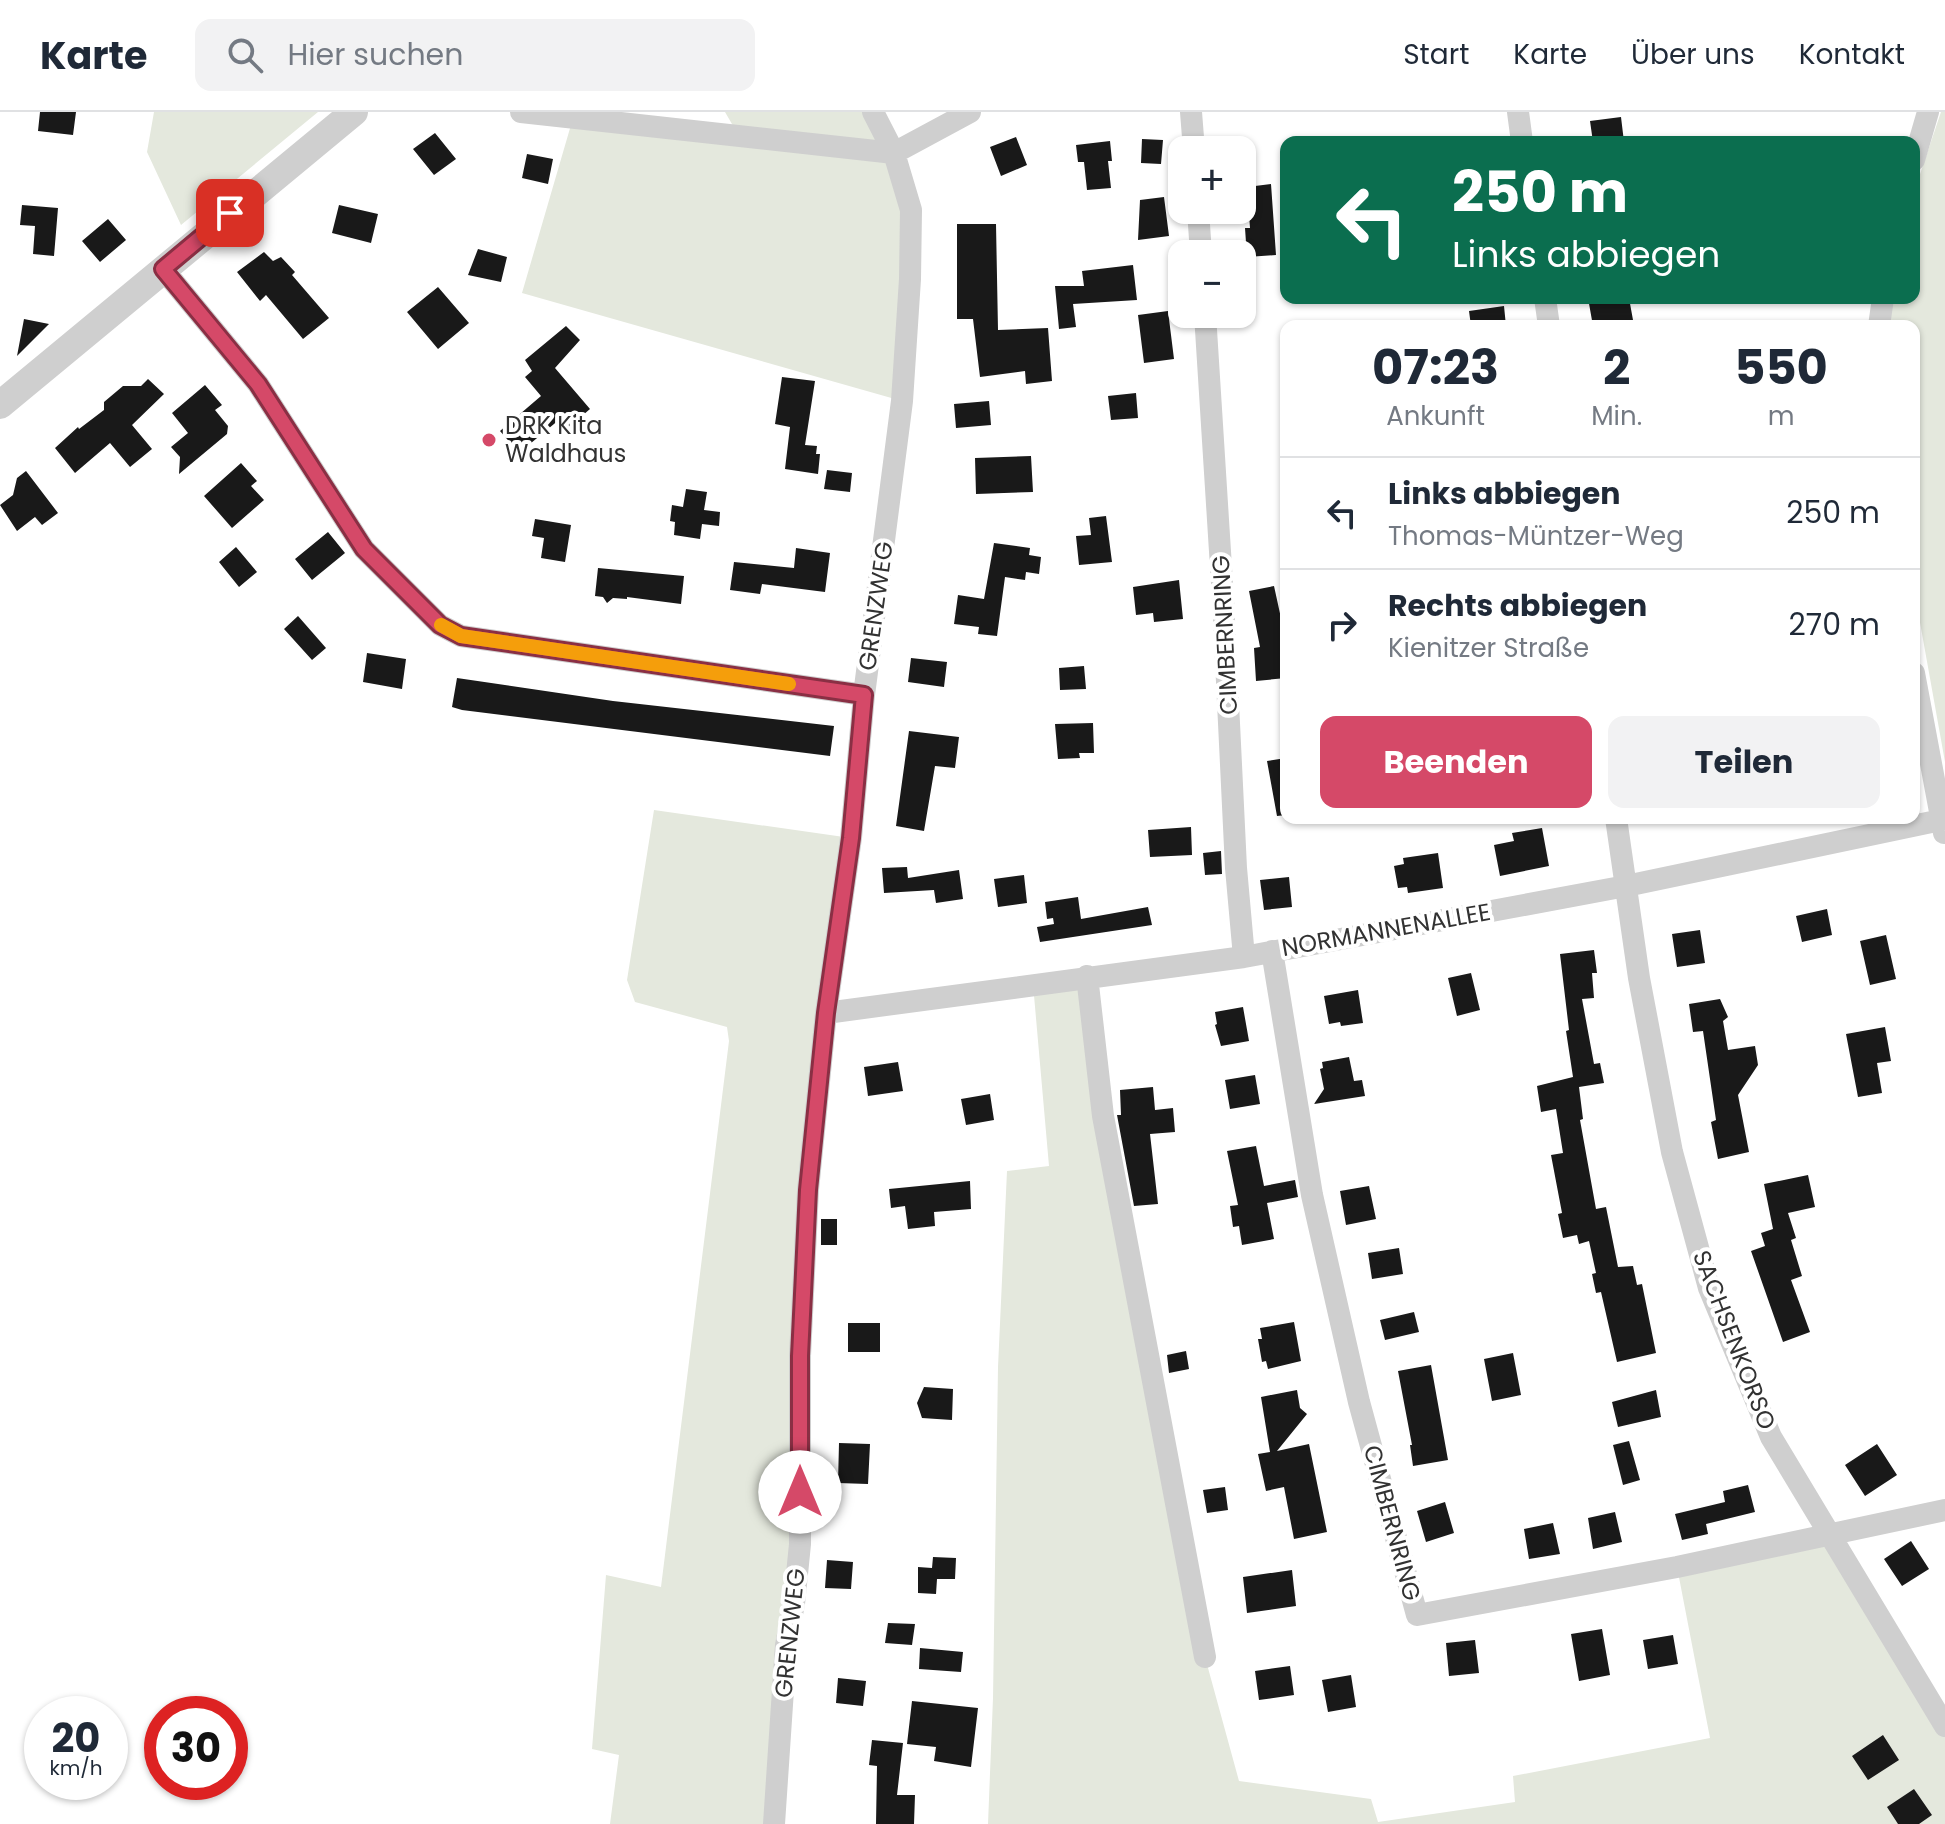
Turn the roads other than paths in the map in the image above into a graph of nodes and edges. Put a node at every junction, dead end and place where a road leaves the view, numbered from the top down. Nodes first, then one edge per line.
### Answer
1 (354, 112) edge
2 (521, 112) edge
3 (873, 112) edge
4 (970, 112) edge
5 (1191, 112) edge
6 (1518, 112) edge
7 (1928, 112) edge
8 (1193, 136) edge
9 (1521, 136) edge
10 (1920, 139) edge
11 (894, 153) junction
12 (163, 269) junction
13 (1206, 328) edge
14 (0, 405) edge
15 (864, 695) junction
16 (1920, 705) edge
17 (1617, 824) edge
18 (1943, 828) edge
19 (1626, 886) junction
20 (1272, 951) junction
21 (1244, 957) junction
22 (1087, 976) junction
23 (826, 1013) junction
24 (1945, 1510) edge
25 (1829, 1533) junction
26 (1205, 1657) dead end
27 (1945, 1726) edge
28 (774, 1824) edge

1 - 12 street
2 - 11 street
3 - 11 street, GRENZWEG
4 - 11 street
5 - 8 street
6 - 9 street
7 - 10 street
11 - 15 street, GRENZWEG
12 - 14 street
12 - 15 street
13 - 21 street, CIMBERNRING
15 - 23 street, GRENZWEG
16 - 18 street
17 - 19 street, SACHSENKORSO
18 - 19 street, NORMANNENALLEE
19 - 20 street, NORMANNENALLEE
19 - 25 street, SACHSENKORSO
20 - 21 street, NORMANNENALLEE
20 - 25 street, CIMBERNRING
21 - 22 street, NORMANNENALLEE
22 - 23 street, NORMANNENALLEE
22 - 26 street
23 - 28 street, GRENZWEG
24 - 25 street, CIMBERNRING
25 - 27 street, SACHSENKORSO

